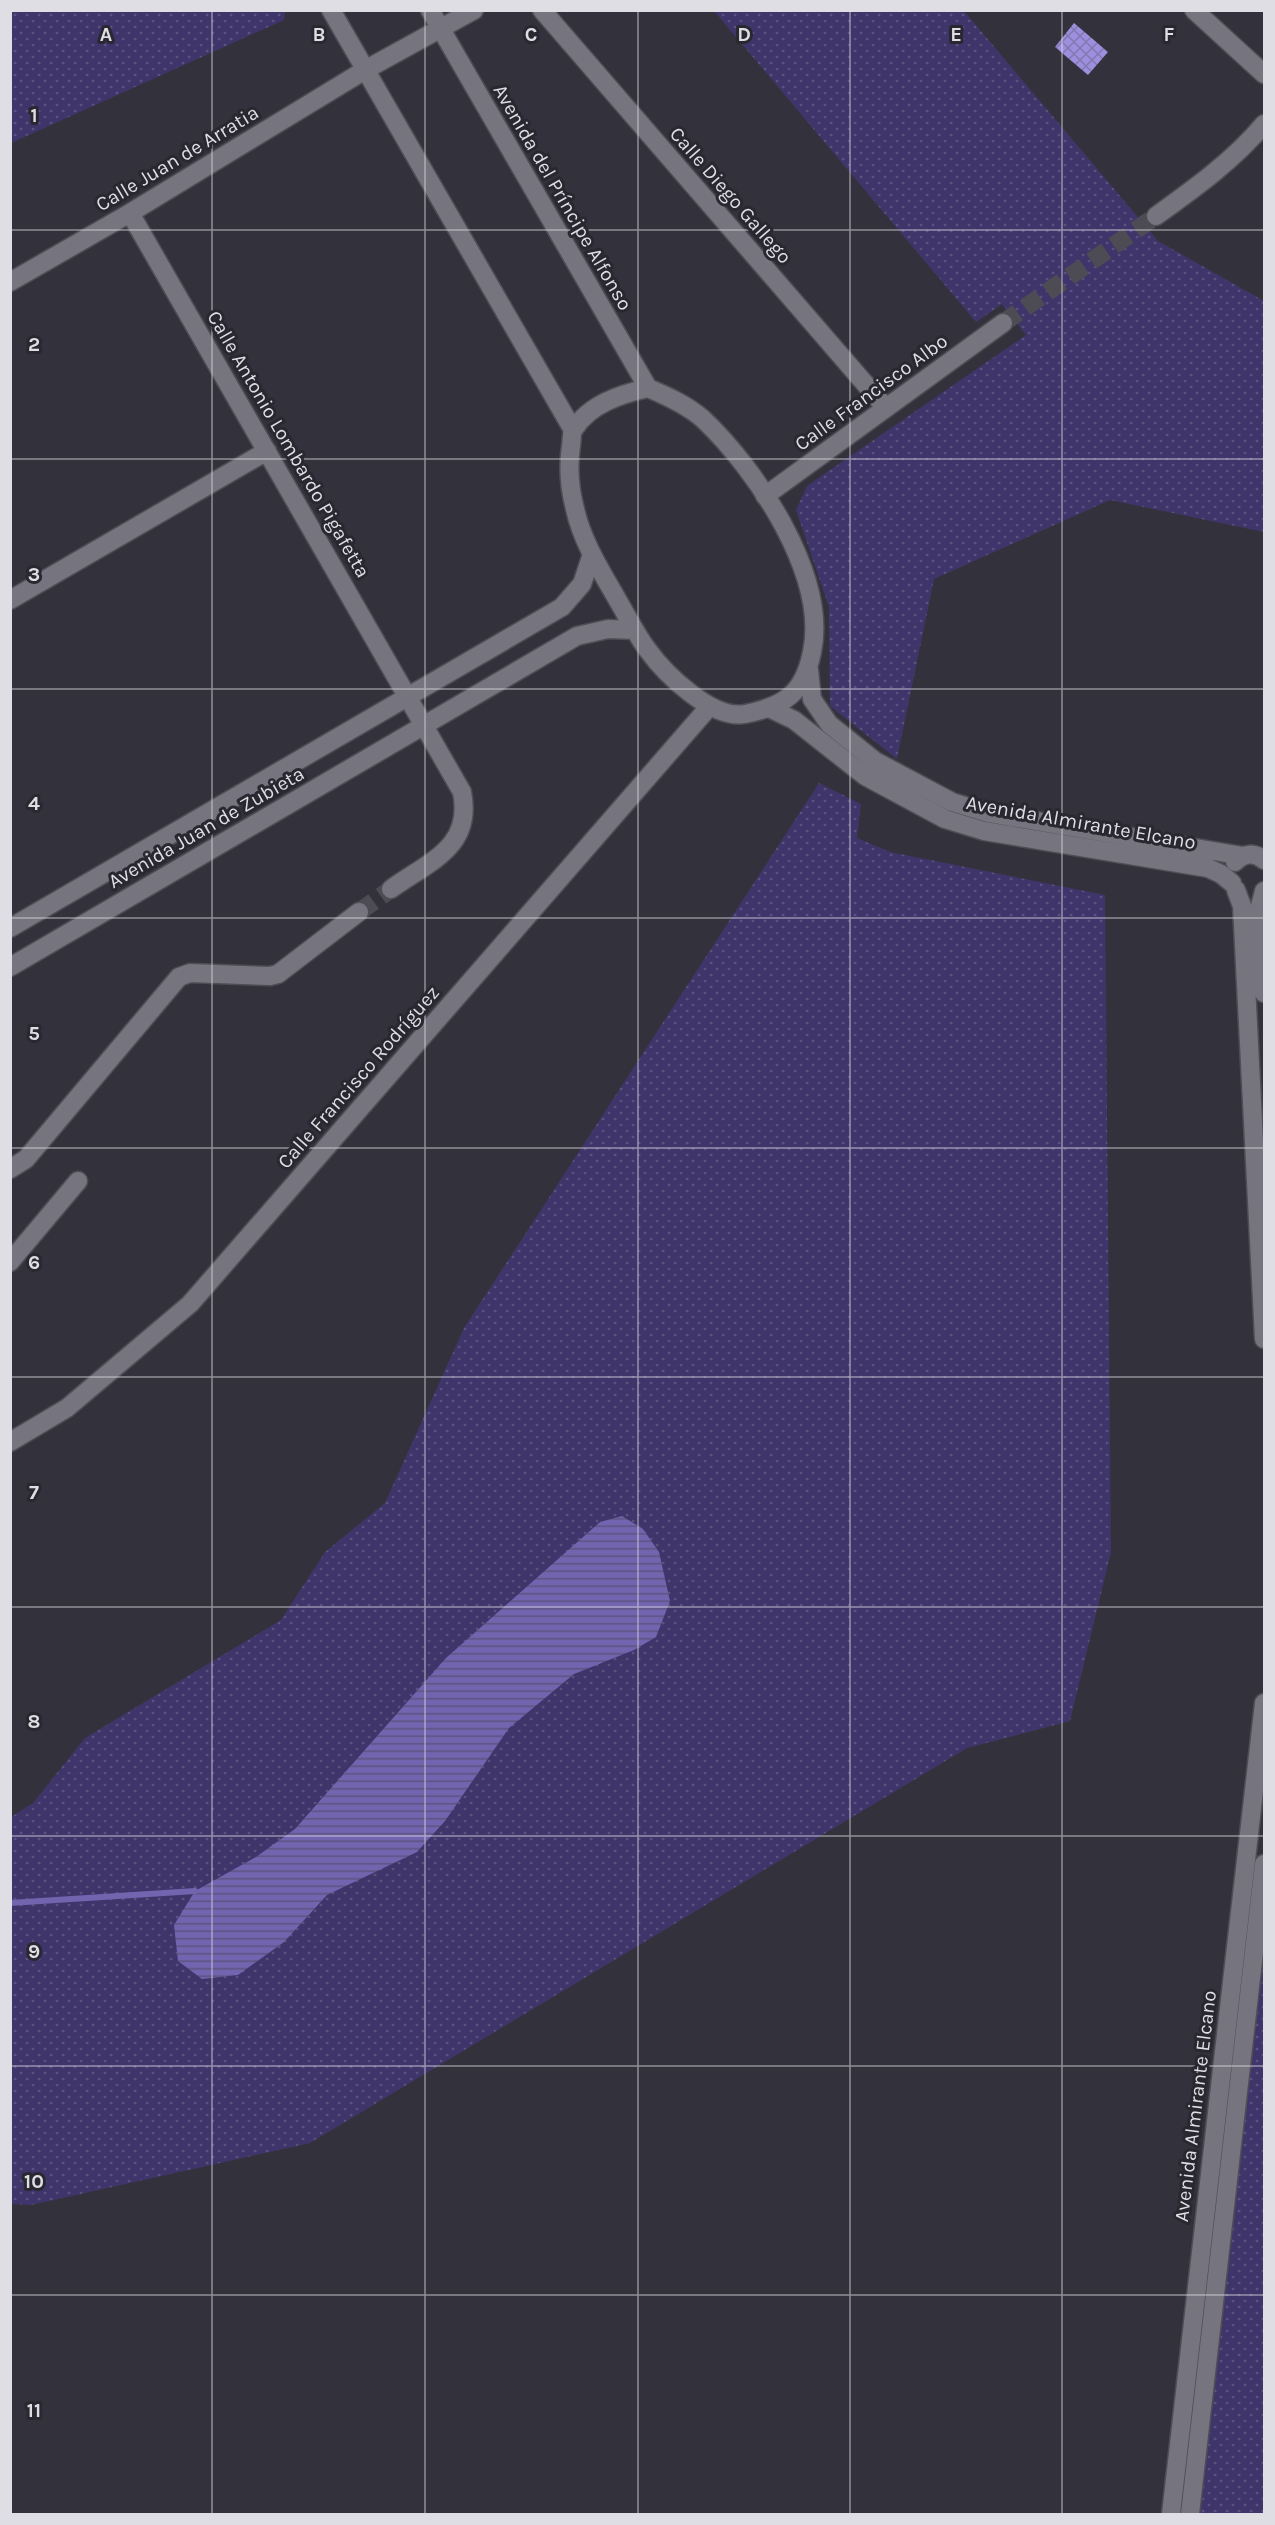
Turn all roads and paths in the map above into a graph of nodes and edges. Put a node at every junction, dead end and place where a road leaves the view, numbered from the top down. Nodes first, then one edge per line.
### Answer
1 (332, 10) edge
2 (430, 10) edge
3 (474, 10) edge
4 (542, 10) edge
5 (1194, 10) edge
6 (440, 28) junction
7 (365, 70) junction
8 (1264, 74) edge
9 (1264, 124) edge
10 (130, 213) junction
11 (1156, 216) tunnel mouth
12 (10, 282) edge
13 (1003, 323) tunnel mouth
14 (648, 388) junction
15 (886, 408) junction
16 (573, 430) junction
17 (267, 451) junction
18 (765, 496) junction
19 (592, 555) junction
20 (10, 600) edge
21 (635, 630) junction
22 (809, 670) junction
23 (408, 696) junction
24 (709, 707) junction
25 (771, 709) junction
26 (425, 726) junction
27 (1243, 856) junction
28 (1264, 860) edge
29 (1234, 887) junction
30 (391, 889) tunnel mouth
31 (1264, 891) edge
32 (359, 912) tunnel mouth
33 (10, 928) edge
34 (10, 966) edge
35 (1264, 993) edge
36 (1259, 1137) edge
37 (10, 1169) edge
38 (78, 1181) dead end
39 (10, 1262) edge
40 (1263, 1271) edge
41 (1264, 1339) edge
42 (10, 1442) edge
43 (1264, 1703) edge
44 (1264, 1864) edge
45 (1171, 2514) edge
46 (1190, 2514) edge

1 - 7 street
2 - 6 street, Avenida del Príncipe Alfonso
3 - 6 street
4 - 15 street, Calle Diego Gallego
5 - 8 street
6 - 7 street
6 - 14 street, Avenida del Príncipe Alfonso
7 - 10 street, Calle Juan de Arratia
7 - 16 street
9 - 11 street
10 - 12 street, Calle Juan de Arratia
10 - 17 street, Calle Antonio Lombardo Pigafetta
13 - 15 street, Calle Francisco Albo
14 - 16 street
14 - 18 street
15 - 18 street, Calle Francisco Albo
16 - 19 street
17 - 20 street
17 - 23 street, Calle Antonio Lombardo Pigafetta
18 - 22 street
19 - 21 street
19 - 23 street, Avenida Juan de Zubieta
21 - 24 street
21 - 26 street, Avenida Juan de Zubieta
22 - 25 street
22 - 27 street, Avenida Almirante Elcano
23 - 26 street
23 - 33 street, Avenida Juan de Zubieta
24 - 25 street
24 - 42 street, Calle Francisco Rodríguez
25 - 29 street, Avenida Almirante Elcano
26 - 30 street
26 - 34 street, Avenida Juan de Zubieta
27 - 28 street, Avenida Almirante Elcano
27 - 29 street
29 - 31 street
29 - 36 street
31 - 35 street
32 - 37 street
36 - 40 street
38 - 39 street
40 - 41 street
43 - 45 street, Avenida Almirante Elcano
44 - 46 street, Avenida Almirante Elcano

